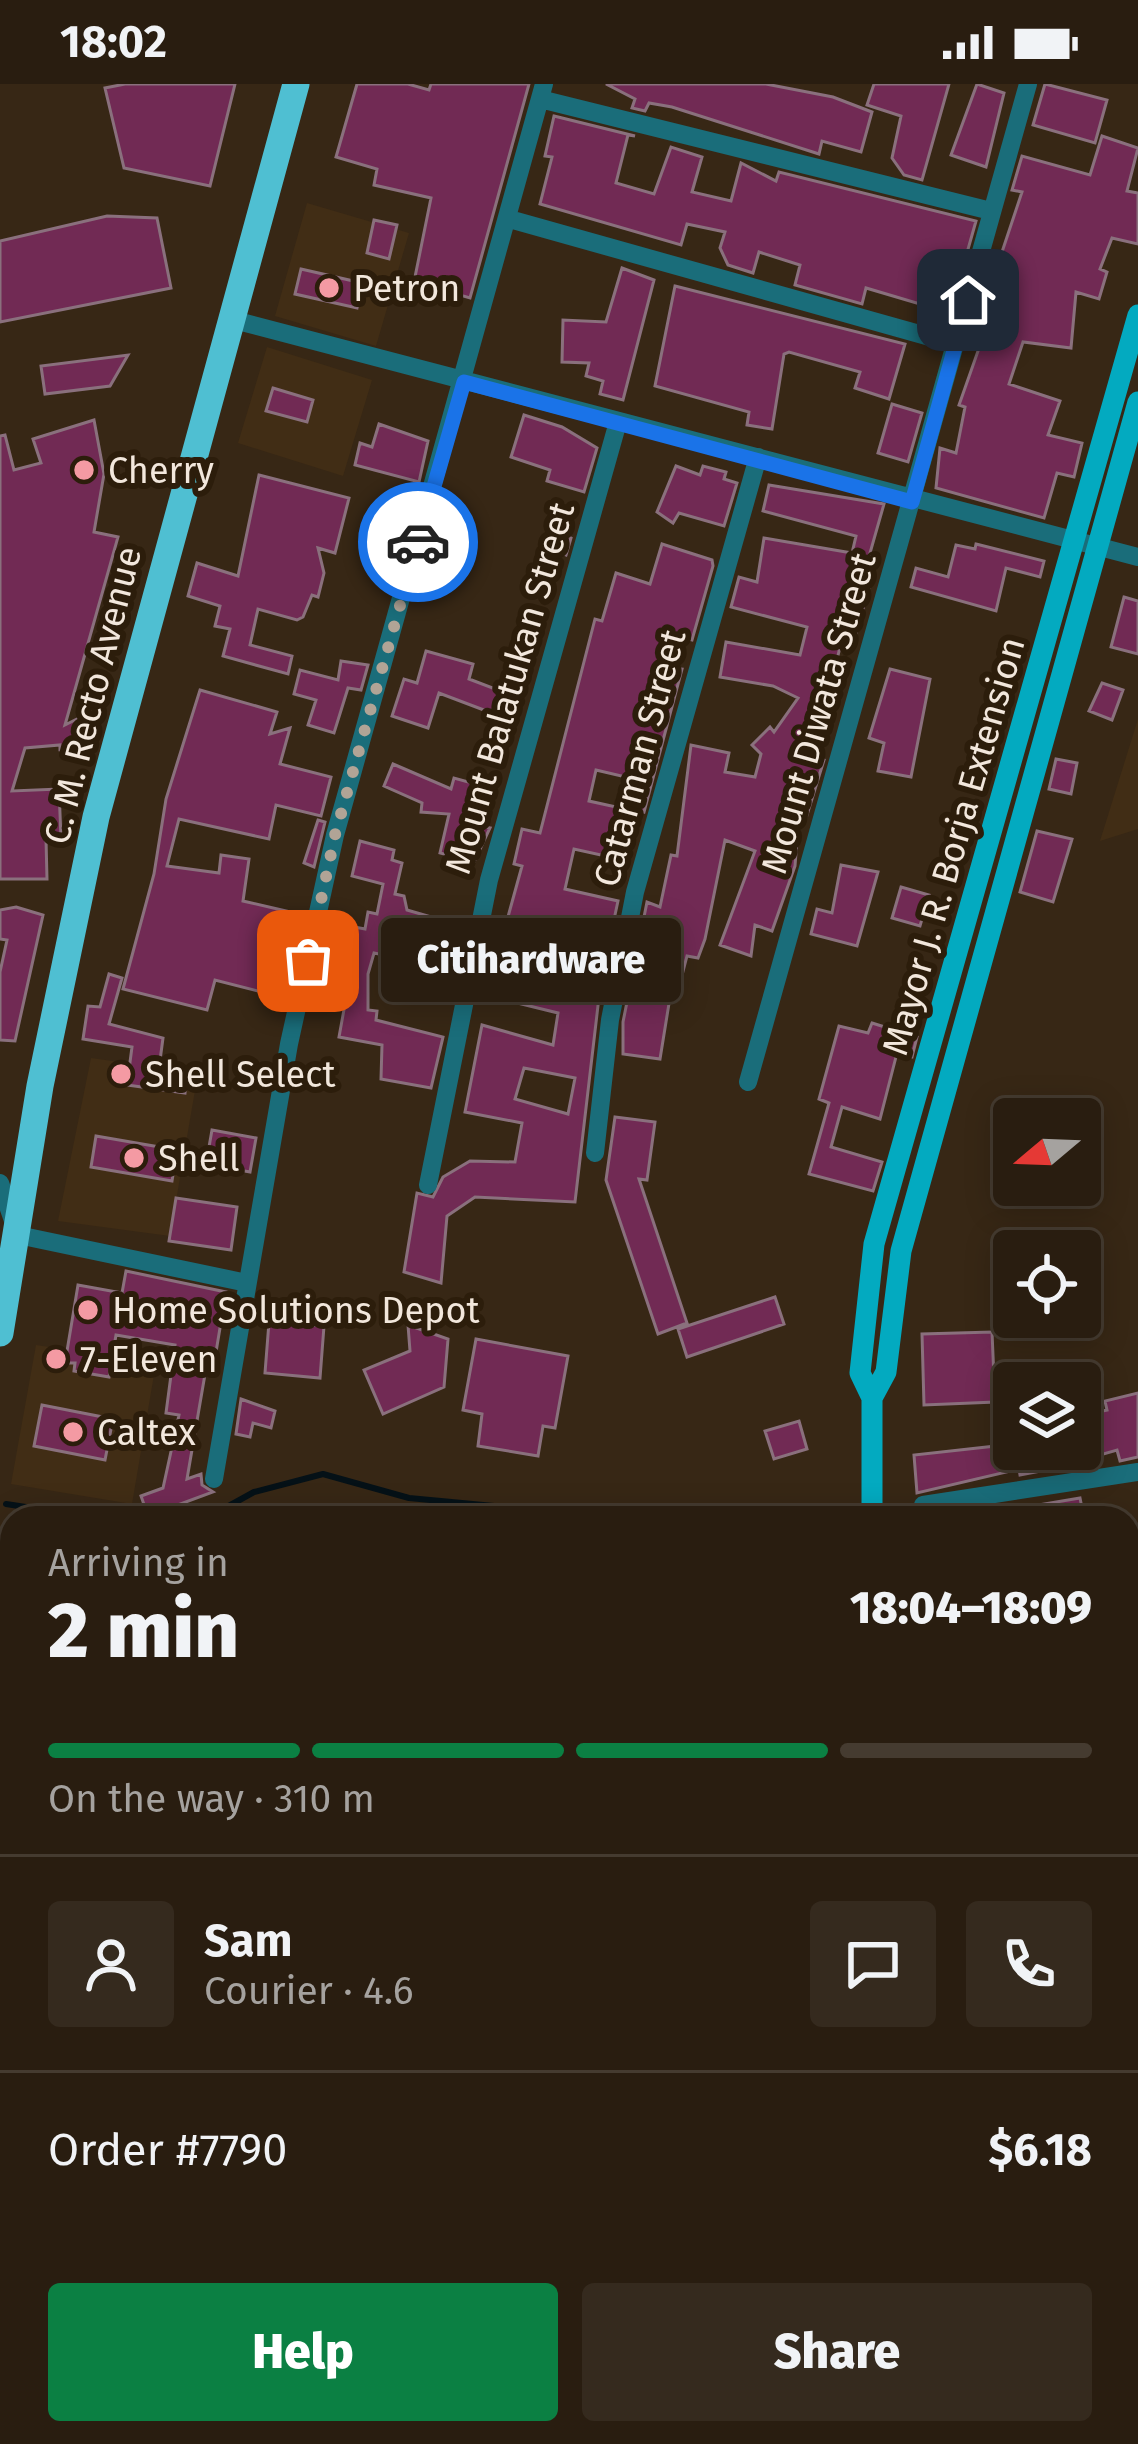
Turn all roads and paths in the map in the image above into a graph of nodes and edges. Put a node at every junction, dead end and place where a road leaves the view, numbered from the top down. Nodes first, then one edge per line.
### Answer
1 (296, 84) edge
2 (1023, 85) edge
3 (542, 91) edge
4 (991, 211) junction
5 (509, 219) junction
6 (1138, 315) edge
7 (230, 319) junction
8 (956, 344) junction
9 (464, 382) junction
10 (1138, 402) edge
11 (618, 422) junction
12 (758, 457) junction
13 (912, 502) junction
14 (1087, 546) junction
15 (1138, 557) edge
16 (975, 882) junction
17 (1002, 888) junction
18 (748, 1082) dead end
19 (916, 1095) junction
20 (942, 1102) junction
21 (595, 1153) dead end
22 (0, 1183) edge
23 (428, 1185) dead end
24 (18, 1234) junction
25 (247, 1283) junction
26 (0, 1333) edge
27 (872, 1409) junction
28 (1138, 1472) edge
29 (214, 1479) dead end
30 (923, 1505) dead end
31 (872, 1506) edge

1 - 7 highway, C. M. Recto Avenue
2 - 4 street, Mount Diwata Street
3 - 4 street
3 - 5 street
4 - 8 street, Mount Diwata Street
5 - 8 street
5 - 9 street
6 - 14 main road, Mayor J. R. Borja Extension
7 - 9 street
7 - 24 highway, C. M. Recto Avenue
8 - 13 street, Mount Diwata Street
9 - 11 street
9 - 25 street
10 - 14 main road, Mayor J. R. Borja Extension
11 - 12 street
11 - 23 street, Mount Balatukan Street
12 - 13 street
12 - 21 street, Catarman Street
13 - 14 street
13 - 18 street, Mount Diwata Street
14 - 15 street
14 - 16 main road, Mayor J. R. Borja Extension
14 - 17 main road, Mayor J. R. Borja Extension
16 - 17 main road
16 - 19 main road, Mayor J. R. Borja Extension
17 - 20 main road, Mayor J. R. Borja Extension
19 - 20 main road
19 - 27 main road, Mayor J. R. Borja Extension
20 - 27 main road, Mayor J. R. Borja Extension
22 - 24 street
24 - 25 street
24 - 26 highway, C. M. Recto Avenue
25 - 29 street
27 - 31 main road, Mayor J. R. Borja Extension
28 - 30 street

